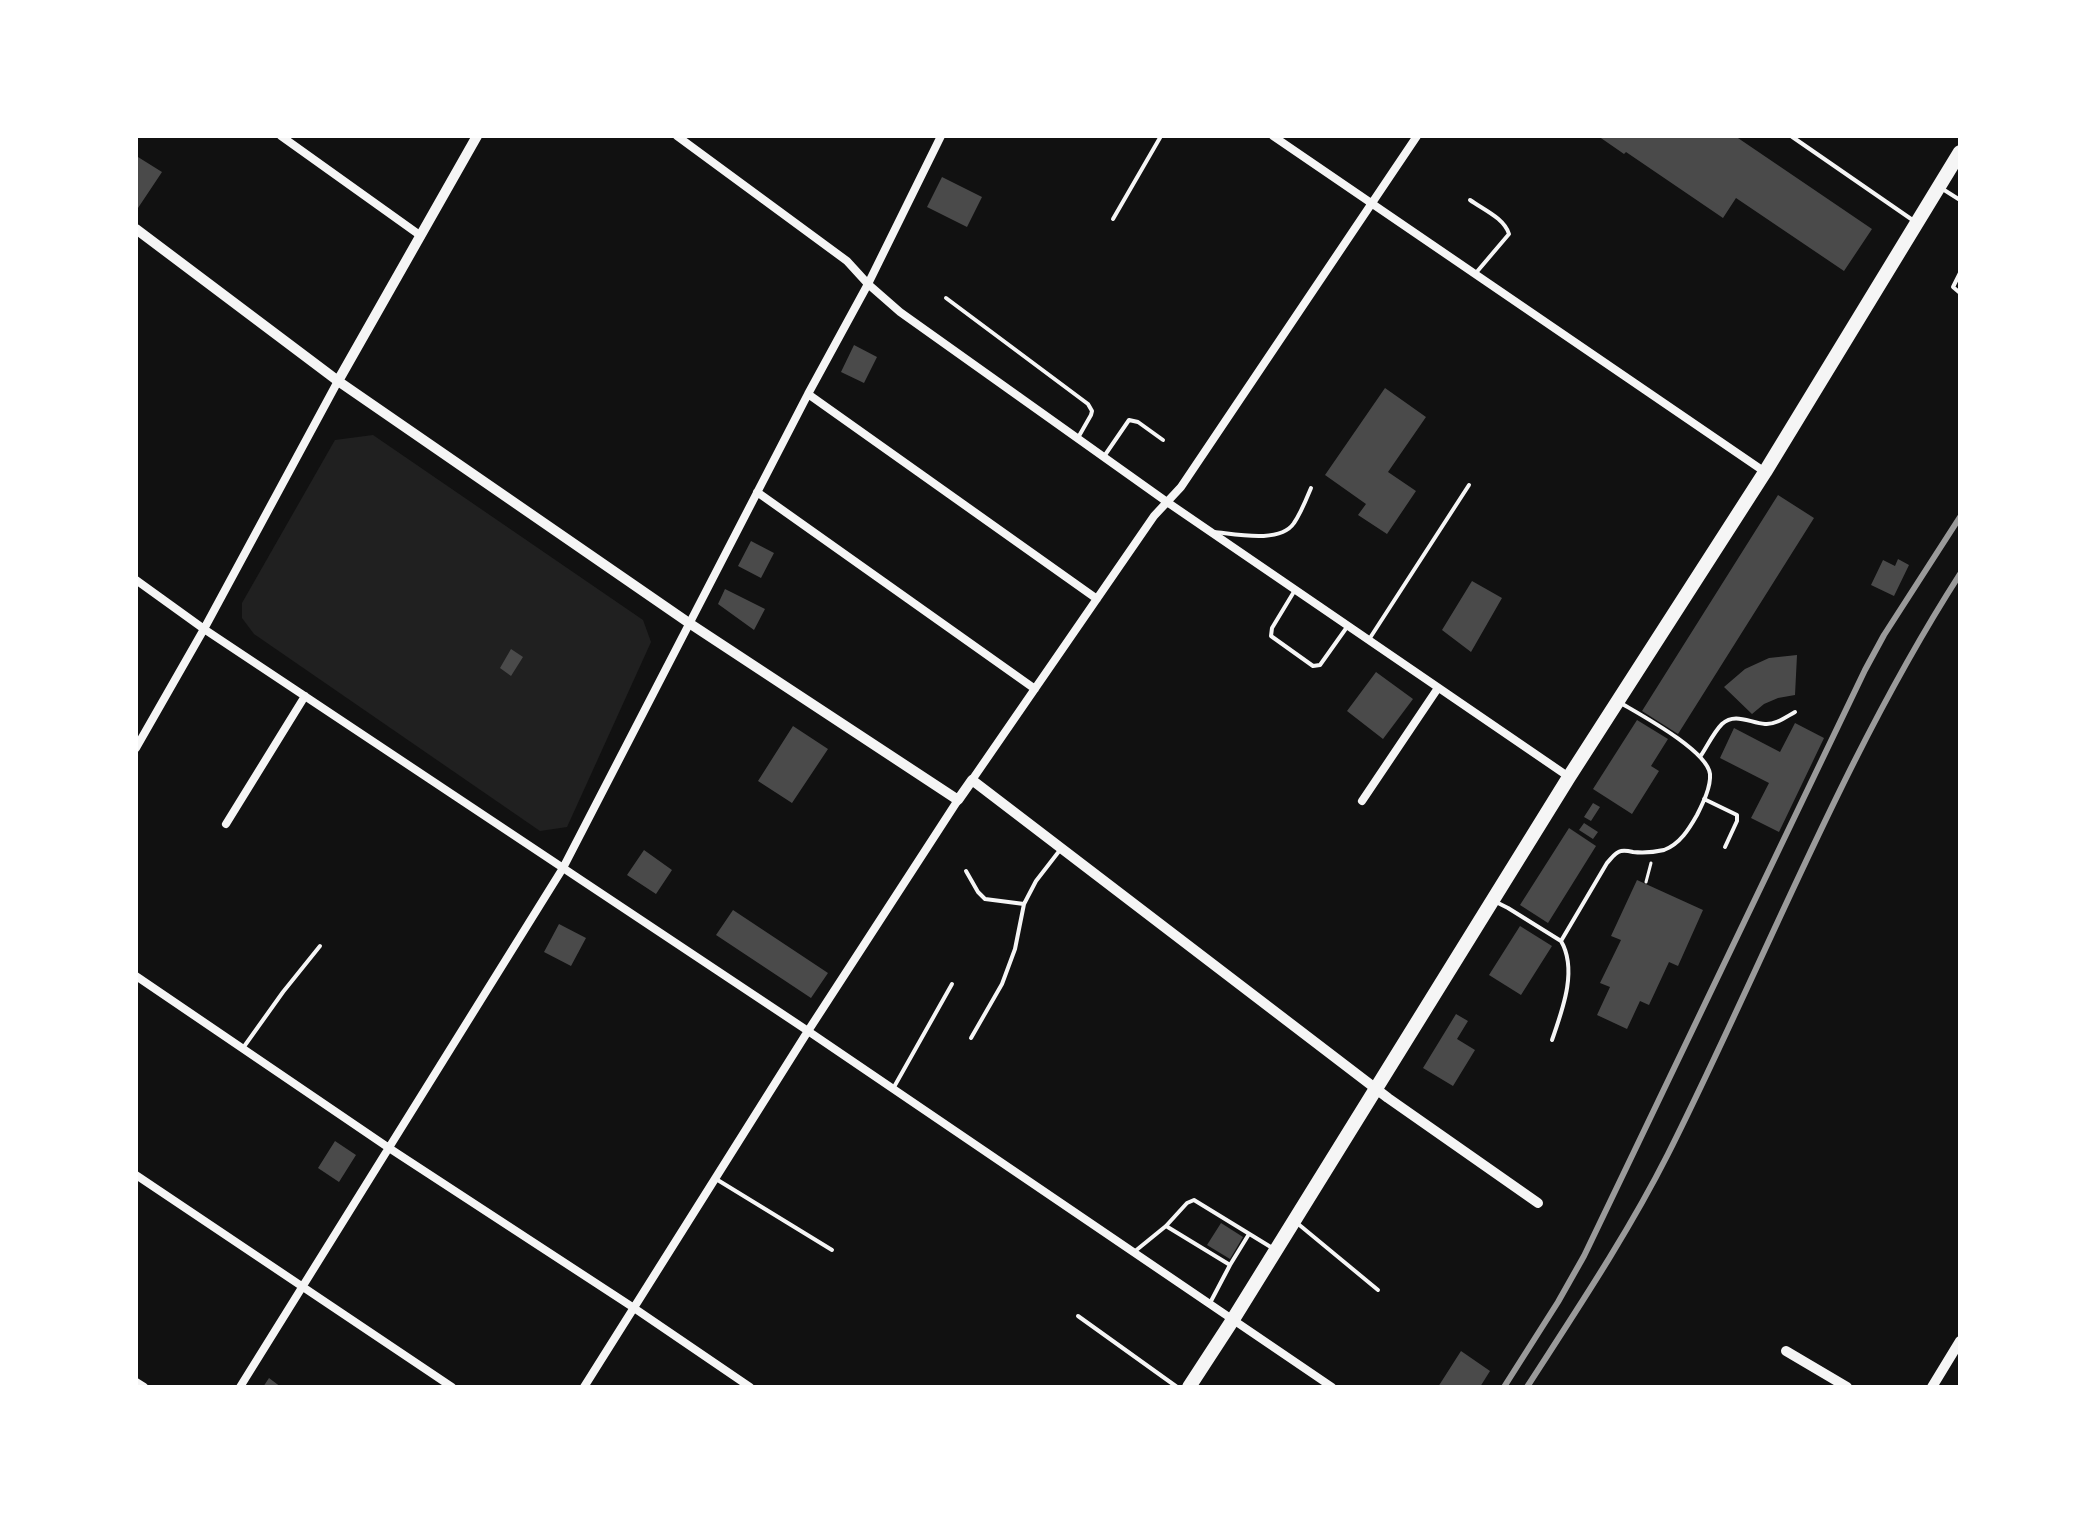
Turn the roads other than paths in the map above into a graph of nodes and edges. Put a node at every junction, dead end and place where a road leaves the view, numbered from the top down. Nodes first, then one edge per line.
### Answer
1 (281, 136) edge
2 (477, 136) edge
3 (677, 136) edge
4 (941, 136) edge
5 (1161, 136) edge
6 (1273, 136) edge
7 (1417, 136) edge
8 (1791, 136) edge
9 (1960, 152) edge
10 (1939, 186) junction
11 (1470, 200) dead end
12 (1960, 200) edge
13 (1372, 203) junction
14 (1113, 219) dead end
15 (1917, 223) junction
16 (136, 229) edge
17 (421, 236) junction
18 (1960, 273) edge
19 (1475, 274) junction
20 (868, 284) junction
21 (1960, 293) edge
22 (946, 298) dead end
23 (338, 381) junction
24 (808, 394) junction
25 (1077, 438) junction
26 (1163, 440) dead end
27 (1104, 457) junction
28 (1765, 472) junction
29 (1469, 485) dead end
30 (1311, 488) dead end
31 (757, 492) junction
32 (1167, 502) junction
33 (1211, 532) junction
34 (136, 580) edge
35 (1295, 590) junction
36 (1097, 599) junction
37 (689, 623) junction
38 (1347, 626) junction
39 (204, 629) junction
40 (1368, 641) junction
41 (1438, 688) junction
42 (1035, 689) junction
43 (305, 696) junction
44 (1617, 701) junction
45 (1795, 712) dead end
46 (136, 748) edge
47 (1700, 757) junction
48 (1569, 777) junction
49 (972, 780) junction
50 (1704, 799) junction
51 (958, 800) junction
52 (1362, 801) dead end
53 (226, 824) dead end
54 (1725, 847) dead end
55 (1061, 848) junction
56 (563, 868) junction
57 (966, 871) dead end
58 (1492, 900) junction
59 (1024, 904) junction
60 (1561, 941) junction
61 (320, 946) dead end
62 (136, 976) edge
63 (952, 984) dead end
64 (808, 1031) junction
65 (971, 1038) dead end
66 (1552, 1040) dead end
67 (243, 1048) junction
68 (1375, 1088) junction
69 (893, 1089) junction
70 (389, 1148) junction
71 (136, 1175) edge
72 (716, 1179) junction
73 (1538, 1203) dead end
74 (1294, 1221) junction
75 (1166, 1226) junction
76 (1249, 1234) junction
77 (832, 1250) dead end
78 (1276, 1250) junction
79 (1134, 1252) junction
80 (1230, 1265) junction
81 (302, 1287) junction
82 (1378, 1290) dead end
83 (1209, 1305) junction
84 (634, 1308) junction
85 (1078, 1316) dead end
86 (1232, 1321) junction
87 (1960, 1341) edge
88 (1786, 1351) dead end
89 (136, 1382) edge
90 (144, 1387) edge
91 (240, 1387) edge
92 (452, 1387) edge
93 (584, 1387) edge
94 (750, 1387) edge
95 (1177, 1387) edge
96 (1189, 1387) edge
97 (1332, 1387) edge
98 (1847, 1387) edge
99 (1932, 1387) edge

1 - 17 street
2 - 17 street
3 - 20 street
4 - 20 street
5 - 14 lane
6 - 13 street
7 - 13 street
8 - 15 lane
9 - 10 main road
10 - 12 lane
10 - 15 main road
11 - 19 lane
13 - 19 street
13 - 32 street
15 - 28 main road
16 - 23 street
17 - 23 street
18 - 21 lane
19 - 28 street
20 - 24 street
20 - 25 street
22 - 25 lane
23 - 37 street
23 - 39 street
24 - 31 street
24 - 36 street
25 - 27 street
26 - 27 lane
27 - 32 street
28 - 44 main road
29 - 40 lane
30 - 33 lane
31 - 37 street
31 - 42 street
32 - 33 street
32 - 36 street
33 - 35 street
34 - 39 street
35 - 38 street
35 - 38 lane
36 - 42 street
37 - 51 street
37 - 56 street
38 - 40 street
39 - 43 street
39 - 46 street
40 - 41 street
41 - 48 street
41 - 52 street
42 - 49 street
43 - 53 street
43 - 56 street
44 - 47 lane
44 - 48 main road
45 - 47 lane
47 - 50 lane
48 - 58 main road
49 - 51 street
49 - 55 street
50 - 54 lane
50 - 60 lane
51 - 64 street
55 - 59 lane
55 - 68 street
56 - 64 street
56 - 70 street
57 - 59 lane
58 - 60 lane
58 - 68 main road
59 - 65 lane
60 - 66 lane
61 - 67 lane
62 - 67 street
63 - 69 lane
64 - 69 street
64 - 72 street
67 - 70 street
68 - 73 street
68 - 74 main road
69 - 79 street
70 - 81 street
70 - 84 street
71 - 81 street
72 - 77 lane
72 - 84 street
74 - 78 main road
74 - 82 lane
75 - 76 lane
75 - 79 lane
75 - 80 lane
76 - 78 lane
76 - 80 lane
78 - 86 main road
79 - 83 street
80 - 83 lane
81 - 91 street
81 - 92 street
83 - 86 street
84 - 93 street
84 - 94 street
85 - 95 lane
86 - 96 main road
86 - 97 street
87 - 99 street
88 - 98 street
89 - 90 street

